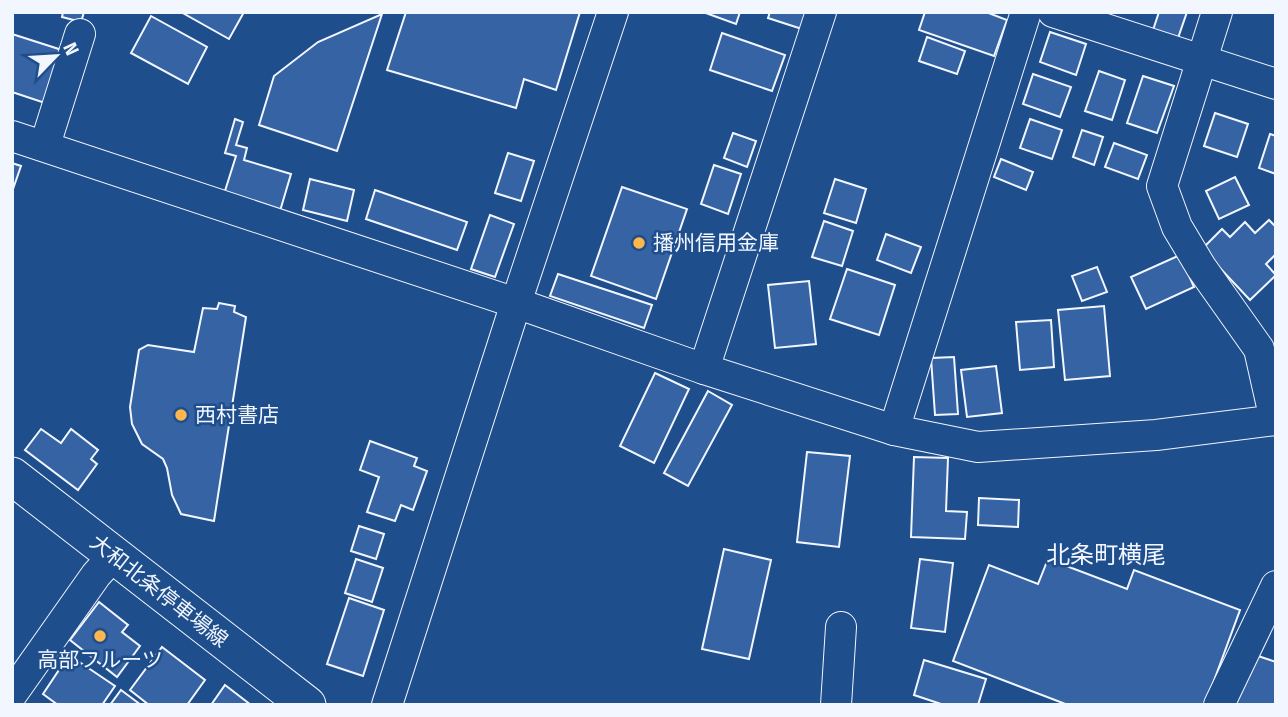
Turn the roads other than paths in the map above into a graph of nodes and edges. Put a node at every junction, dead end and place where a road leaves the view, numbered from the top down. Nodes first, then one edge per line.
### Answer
1 (613, 12) edge
2 (821, 12) edge
3 (1026, 12) edge
4 (1053, 12) edge
5 (1217, 12) edge
6 (80, 34) dead end
7 (1202, 59) junction
8 (1276, 84) edge
9 (12, 136) edge
10 (45, 145) junction
11 (516, 303) junction
12 (704, 369) junction
13 (1275, 420) edge
14 (894, 430) junction
15 (12, 477) edge
16 (114, 555) junction
17 (1276, 586) edge
18 (841, 627) dead end
19 (12, 694) edge
20 (306, 705) edge
21 (387, 705) edge
22 (836, 705) edge
23 (1219, 705) edge

1 - 11 street
2 - 12 street
3 - 14 street
4 - 7 street
5 - 7 street
6 - 10 street
7 - 8 street
7 - 13 street
9 - 10 street
10 - 11 street
11 - 12 street
11 - 21 street
12 - 14 street
13 - 14 street
15 - 16 main road, 大和北条停車場線
16 - 19 street
16 - 20 main road, 大和北条停車場線
17 - 23 street
18 - 22 street

